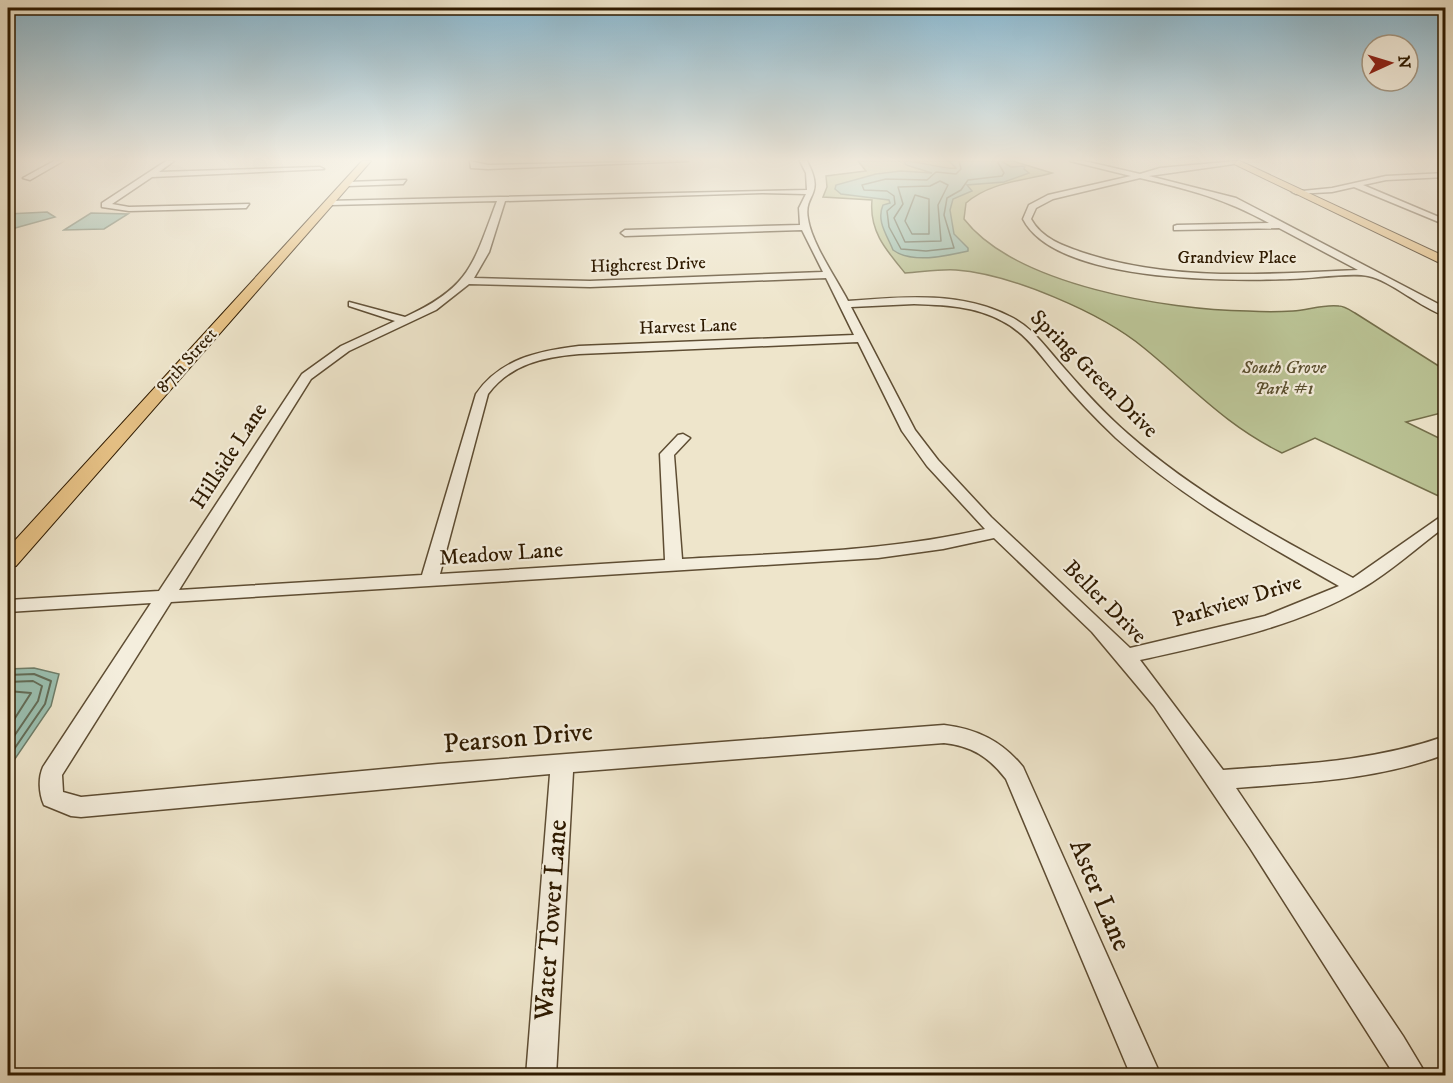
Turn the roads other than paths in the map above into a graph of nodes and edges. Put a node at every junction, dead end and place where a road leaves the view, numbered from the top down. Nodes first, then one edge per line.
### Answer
1 (322, 212) edge
2 (497, 212) edge
3 (802, 212) edge
4 (1029, 212) edge
5 (1256, 212) edge
6 (1338, 212) edge
7 (1417, 212) edge
8 (1446, 224) edge
9 (1281, 225) junction
10 (805, 227) junction
11 (1177, 228) dead end
12 (625, 233) dead end
13 (1446, 262) edge
14 (1370, 273) junction
15 (829, 275) junction
16 (467, 281) junction
17 (353, 304) dead end
18 (843, 304) junction
19 (1446, 313) edge
20 (403, 320) junction
21 (861, 338) junction
22 (683, 438) dead end
23 (1446, 518) edge
24 (996, 532) junction
25 (8, 561) edge
26 (674, 566) junction
27 (429, 581) junction
28 (1353, 586) junction
29 (164, 598) junction
30 (8, 606) edge
31 (1126, 656) junction
32 (989, 745) joint
33 (1446, 745) edge
34 (562, 764) junction
35 (1218, 780) junction
36 (52, 798) joint
37 (541, 1076) edge
38 (1146, 1076) edge
39 (1412, 1076) edge

1 - 25 main road, 87th Street
2 - 16 street, Hillside Lane
3 - 10 street
4 - 14 street, Grandview Place
5 - 9 street
6 - 13 main road
7 - 8 street
9 - 11 street
9 - 14 street
10 - 12 street
10 - 15 street, Beller Drive
14 - 19 street
15 - 16 street, Highcrest Drive
15 - 18 street, Beller Drive
16 - 20 street, Hillside Lane
17 - 20 street
18 - 21 street, Beller Drive
18 - 28 street, Spring Green Drive
20 - 29 street, Hillside Lane
21 - 24 street, Beller Drive
21 - 27 street, Harvest Lane
22 - 26 street
23 - 28 street, Parkview Drive
24 - 26 street, Meadow Lane
24 - 31 street, Beller Drive
26 - 27 street, Meadow Lane
27 - 29 street, Meadow Lane
28 - 31 street, Parkview Drive
29 - 30 street, Meadow Lane
29 - 36 street, Hillside Lane
31 - 35 street, Beller Drive
32 - 34 street, Pearson Drive
32 - 38 street, Aster Lane
33 - 35 street
34 - 36 street, Pearson Drive
34 - 37 street, Water Tower Lane
35 - 39 street, Beller Drive

